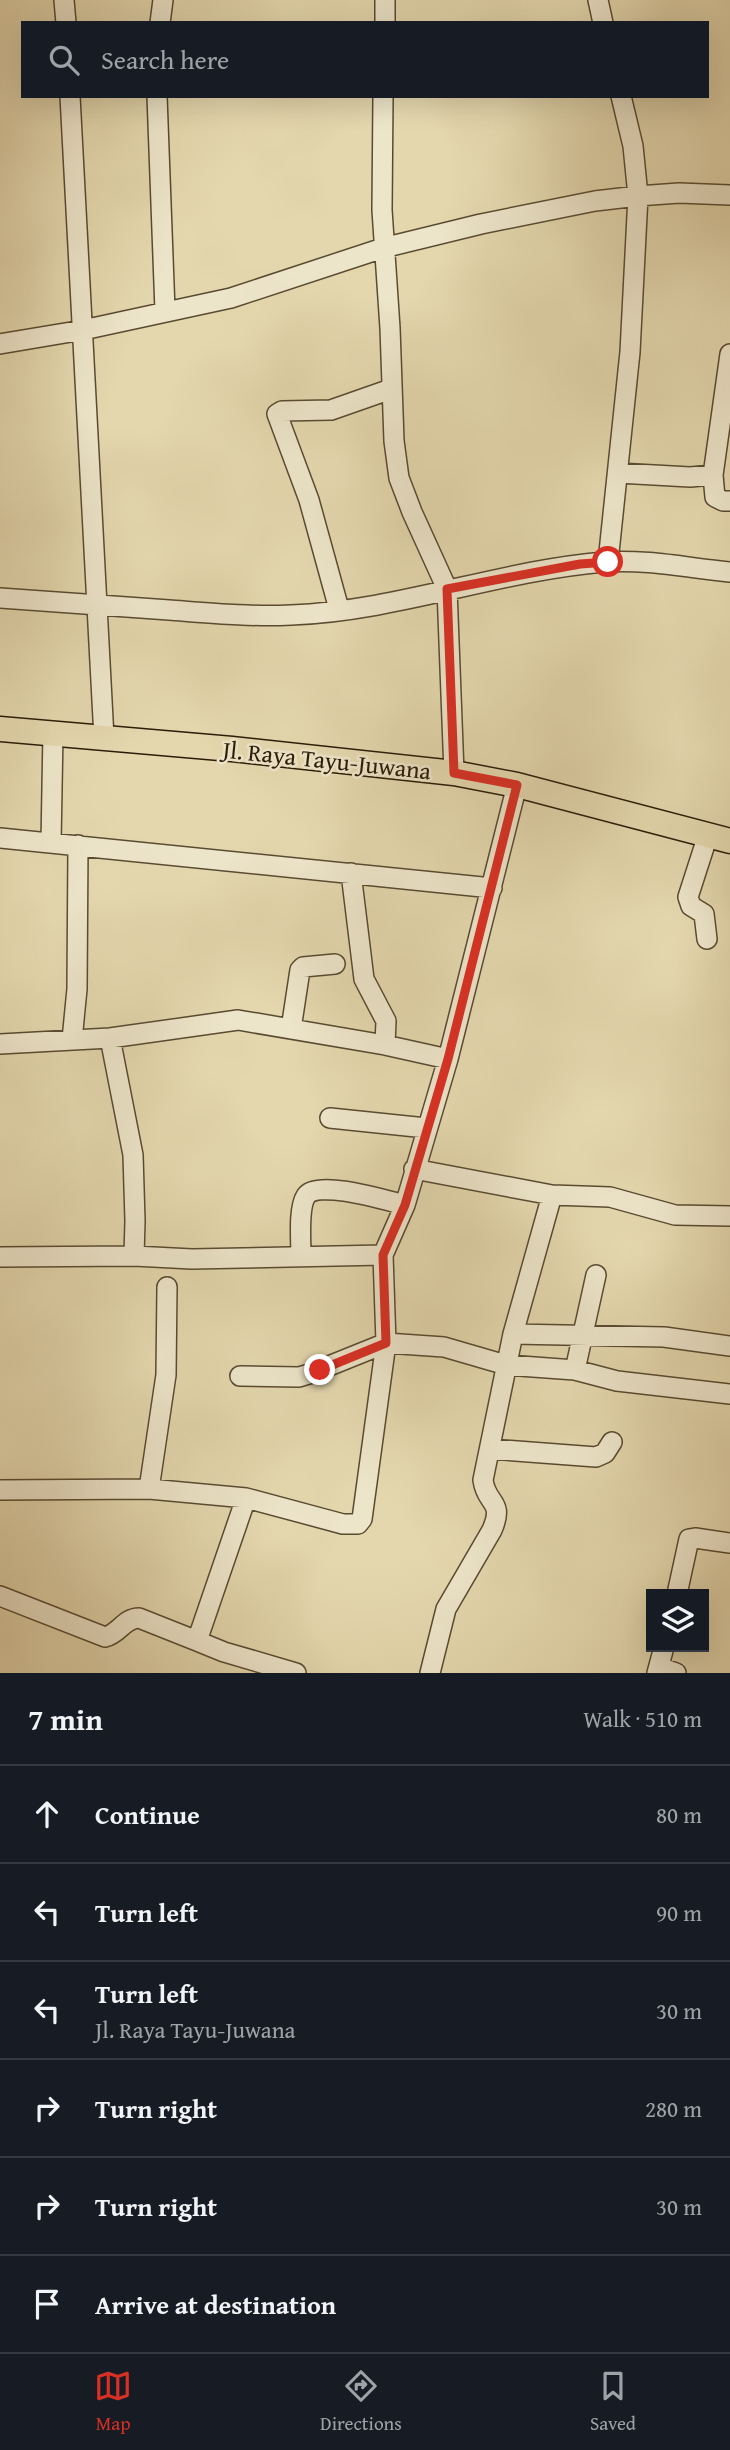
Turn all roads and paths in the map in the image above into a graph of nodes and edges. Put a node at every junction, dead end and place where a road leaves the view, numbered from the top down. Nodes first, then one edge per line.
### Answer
1 (64, 0) edge
2 (163, 0) edge
3 (385, 0) edge
4 (598, 0) edge
5 (66, 21) edge
6 (160, 21) edge
7 (384, 21) edge
8 (603, 21) edge
9 (70, 98) edge
10 (157, 98) edge
11 (383, 98) edge
12 (621, 98) edge
13 (730, 195) edge
14 (638, 196) junction
15 (383, 248) junction
16 (165, 311) junction
17 (83, 330) junction
18 (0, 344) edge
19 (730, 354) edge
20 (391, 389) junction
21 (618, 473) junction
22 (713, 475) junction
23 (730, 501) edge
24 (608, 562) junction
25 (730, 572) edge
26 (447, 589) junction
27 (0, 598) edge
28 (97, 605) junction
29 (339, 609) junction
30 (0, 729) edge
31 (53, 733) junction
32 (104, 737) junction
33 (454, 773) junction
34 (517, 785) junction
35 (0, 838) edge
36 (719, 838) edge
37 (51, 843) junction
38 (78, 845) junction
39 (351, 873) junction
40 (492, 888) junction
41 (707, 939) dead end
42 (335, 964) dead end
43 (291, 1028) junction
44 (110, 1038) junction
45 (72, 1040) junction
46 (0, 1045) edge
47 (385, 1045) junction
48 (448, 1059) junction
49 (330, 1118) dead end
50 (426, 1128) junction
51 (414, 1168) junction
52 (552, 1195) junction
53 (405, 1205) junction
54 (730, 1216) edge
55 (383, 1255) junction
56 (134, 1256) junction
57 (301, 1256) junction
58 (0, 1257) edge
59 (596, 1275) dead end
60 (167, 1287) dead end
61 (513, 1334) junction
62 (582, 1337) junction
63 (386, 1343) junction
64 (730, 1346) edge
65 (506, 1365) junction
66 (575, 1370) junction
67 (240, 1376) dead end
68 (730, 1394) edge
69 (612, 1442) dead end
70 (490, 1449) junction
71 (149, 1489) junction
72 (0, 1490) edge
73 (246, 1498) junction
74 (730, 1543) edge
75 (678, 1589) edge
76 (0, 1596) edge
77 (197, 1641) junction
78 (664, 1652) edge
79 (664, 1671) edge
80 (296, 1673) edge
81 (430, 1673) edge

1 - 5 street
2 - 6 street
3 - 7 street
4 - 8 street
9 - 17 street
10 - 16 street
11 - 15 street
12 - 14 street
13 - 14 street
14 - 15 street
14 - 21 street
15 - 16 street
15 - 20 street
16 - 17 street
17 - 18 street
17 - 28 street
19 - 22 street
20 - 26 street
20 - 29 street
21 - 22 street
21 - 24 street
22 - 23 street
24 - 25 street
24 - 26 street
26 - 29 street
26 - 33 street
27 - 28 street
28 - 29 street
28 - 32 street
30 - 31 main road, Jl. Raya Tayu-Juwana
31 - 32 main road, Jl. Raya Tayu-Juwana
31 - 37 street
32 - 33 main road, Jl. Raya Tayu-Juwana
33 - 34 main road, Jl. Raya Tayu-Juwana
34 - 36 main road, Jl. Raya Tayu-Juwana
34 - 40 street
35 - 37 street
36 - 41 street
37 - 38 street
38 - 39 street
38 - 45 street
39 - 40 street
39 - 47 street
40 - 48 street
42 - 43 street
43 - 44 street
43 - 47 street
44 - 45 street
44 - 56 street
45 - 46 street
47 - 48 street
48 - 50 street
49 - 50 street
50 - 51 street
51 - 52 street
51 - 53 street
52 - 54 street
52 - 61 street
53 - 55 street
53 - 57 street
55 - 57 street
55 - 63 street
56 - 57 street
56 - 58 street
59 - 62 street
60 - 71 street
61 - 62 street
61 - 65 street
62 - 64 street
62 - 66 street
63 - 65 street
63 - 67 street
63 - 73 street
65 - 66 street
65 - 70 street
66 - 68 street
69 - 70 street
70 - 81 street
71 - 72 street
71 - 73 street
73 - 77 street
74 - 75 street
76 - 77 street
77 - 80 street
78 - 79 street

